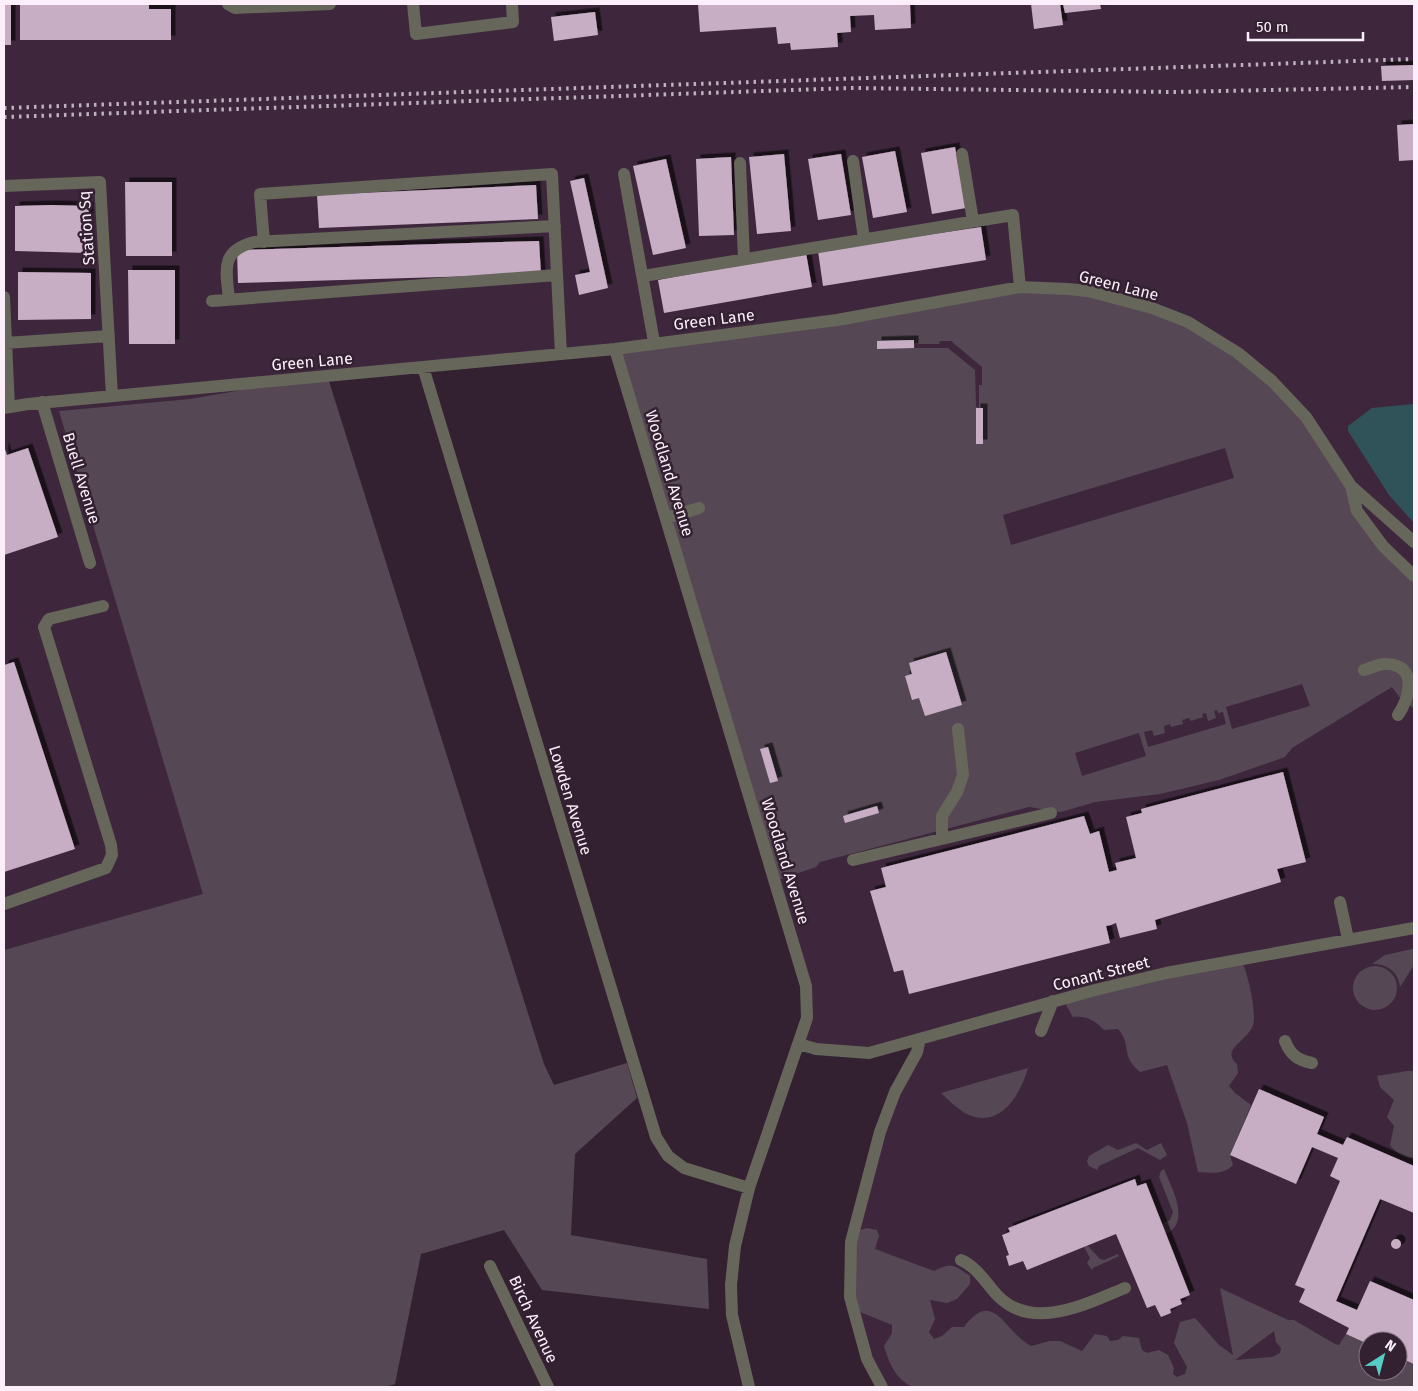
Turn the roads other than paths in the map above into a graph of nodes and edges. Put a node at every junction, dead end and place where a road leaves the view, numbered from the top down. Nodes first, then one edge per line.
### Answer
1 (228, 4) edge
2 (330, 4) edge
3 (413, 4) edge
4 (512, 4) edge
5 (962, 154) dead end
6 (853, 161) dead end
7 (740, 163) dead end
8 (624, 174) dead end
9 (4, 186) edge
10 (973, 221) junction
11 (555, 226) junction
12 (864, 239) junction
13 (264, 242) junction
14 (744, 259) junction
15 (557, 275) junction
16 (643, 276) junction
17 (1020, 287) junction
18 (4, 298) edge
19 (229, 299) junction
20 (212, 301) dead end
21 (109, 336) junction
22 (654, 342) junction
23 (6, 343) junction
24 (615, 348) junction
25 (561, 354) junction
26 (423, 368) junction
27 (112, 396) junction
28 (42, 402) junction
29 (6, 408) edge
30 (1351, 486) junction
31 (699, 508) dead end
32 (666, 518) junction
33 (1414, 542) edge
34 (90, 563) dead end
35 (1414, 576) edge
36 (103, 606) dead end
37 (1364, 670) dead end
38 (1398, 715) dead end
39 (958, 729) dead end
40 (1051, 813) dead end
41 (942, 839) junction
42 (853, 860) dead end
43 (1340, 902) dead end
44 (4, 904) edge
45 (1414, 928) edge
46 (1348, 940) junction
47 (1053, 1001) junction
48 (1041, 1031) dead end
49 (920, 1039) junction
50 (1285, 1040) dead end
51 (799, 1044) junction
52 (1312, 1063) dead end
53 (749, 1188) junction
54 (962, 1260) dead end
55 (490, 1266) dead end
56 (1125, 1288) dead end
57 (548, 1387) edge
58 (749, 1387) edge
59 (882, 1387) edge

1 - 2 street
3 - 4 street
5 - 10 street
6 - 12 street
7 - 14 street
8 - 16 street
9 - 21 street, Station Sq
10 - 12 street
10 - 17 street
11 - 13 street
11 - 13 street
11 - 15 street
12 - 14 street
13 - 19 street
14 - 16 street
15 - 19 street
15 - 25 street
16 - 22 street
17 - 22 street, Green Lane
17 - 30 street, Green Lane
18 - 23 street
19 - 20 street
21 - 23 street
21 - 27 street, Station Sq
22 - 24 street, Green Lane
23 - 29 street
24 - 25 street, Green Lane
24 - 32 street, Woodland Avenue
25 - 26 street, Green Lane
26 - 27 street, Green Lane
26 - 53 street, Lowden Avenue
27 - 28 street, Green Lane
28 - 29 street, Green Lane
28 - 34 street, Buell Avenue
30 - 33 street, Green Lane
30 - 35 street, Green Lane
31 - 32 street
32 - 51 street, Woodland Avenue
36 - 44 street
37 - 38 street
39 - 41 street
40 - 41 street
41 - 42 street
43 - 46 street
45 - 46 street, Conant Street
46 - 47 street, Conant Street
47 - 48 street
47 - 49 street, Conant Street
49 - 51 street, Conant Street
49 - 59 street
50 - 52 street
51 - 53 street, Woodland Avenue
53 - 58 street, Woodland Avenue
54 - 56 street
55 - 57 street, Birch Avenue

